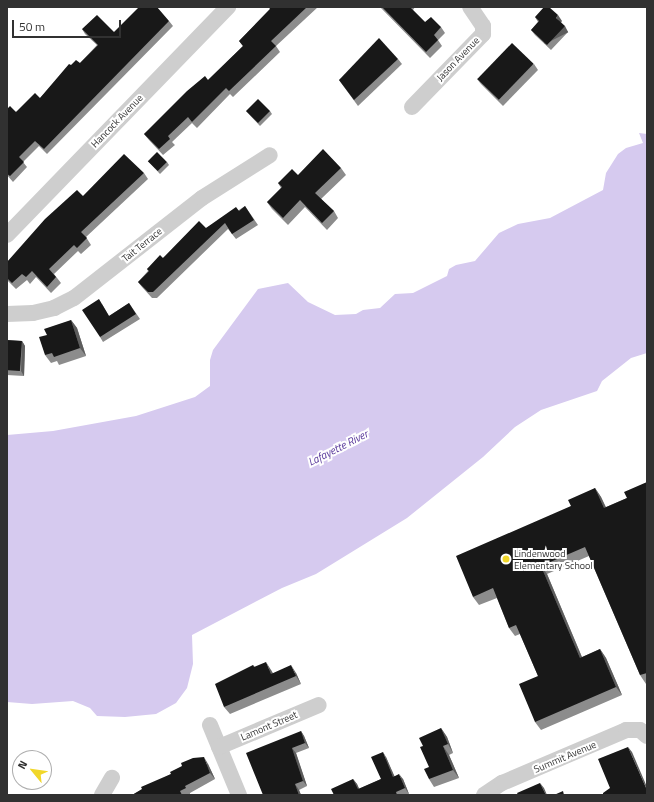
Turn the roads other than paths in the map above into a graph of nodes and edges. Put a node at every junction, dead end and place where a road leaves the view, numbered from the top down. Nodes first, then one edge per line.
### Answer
1 (228, 7) edge
2 (470, 7) edge
3 (412, 107) dead end
4 (270, 155) dead end
5 (7, 235) edge
6 (7, 314) edge
7 (320, 705) dead end
8 (210, 725) dead end
9 (647, 736) edge
10 (219, 747) junction
11 (112, 778) dead end
12 (490, 793) edge
13 (102, 795) edge
14 (239, 795) edge

1 - 5 street, Hancock Avenue
2 - 3 street, Jason Avenue
4 - 6 street, Tait Terrace
7 - 10 street, Lamont Street
8 - 10 street
9 - 12 street, Summit Avenue
10 - 14 street
11 - 13 street

